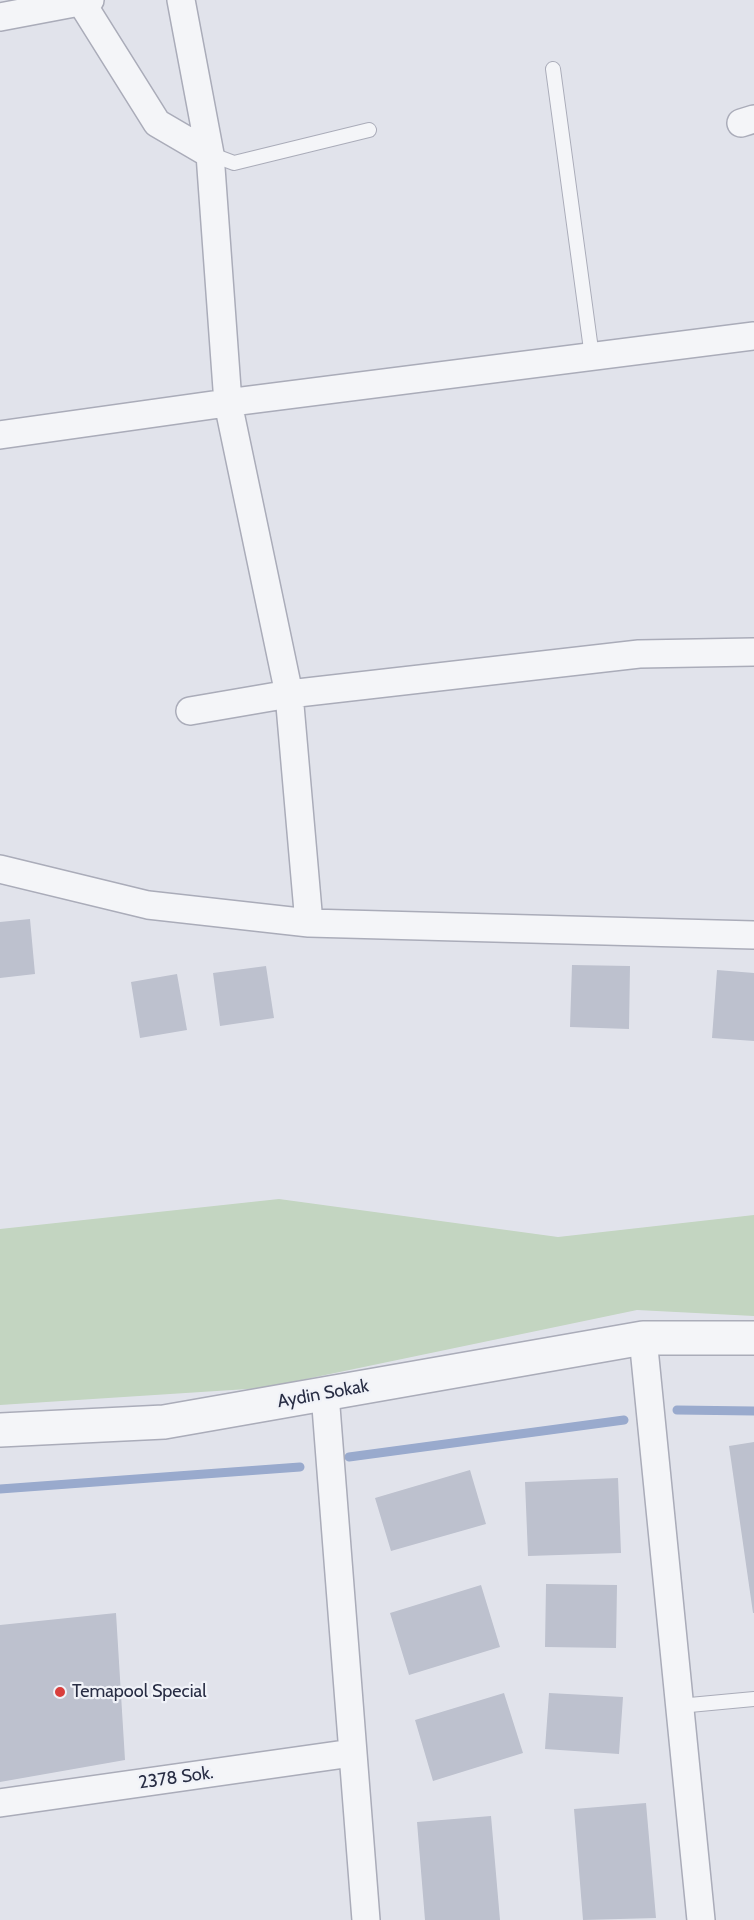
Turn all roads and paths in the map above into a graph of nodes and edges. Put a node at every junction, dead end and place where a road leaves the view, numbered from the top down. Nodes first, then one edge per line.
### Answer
1 (83, 0) edge
2 (181, 0) edge
3 (0, 17) edge
4 (553, 69) dead end
5 (369, 130) dead end
6 (210, 154) junction
7 (754, 336) edge
8 (592, 357) junction
9 (228, 403) junction
10 (0, 435) edge
11 (754, 652) edge
12 (289, 694) junction
13 (190, 711) dead end
14 (0, 869) edge
15 (309, 923) junction
16 (754, 935) edge
17 (643, 1338) junction
18 (754, 1338) edge
19 (325, 1394) junction
20 (0, 1430) edge
21 (754, 1699) edge
22 (679, 1706) junction
23 (351, 1752) junction
24 (0, 1803) edge
25 (366, 1920) edge
26 (700, 1920) edge

1 - 3 street
1 - 6 street
2 - 6 street
4 - 8 lane
5 - 6 lane
6 - 9 street
7 - 8 street
8 - 9 street
9 - 10 street
9 - 12 street
11 - 12 street
12 - 13 street
12 - 15 street
14 - 15 street
15 - 16 street
17 - 18 street, Aydin Sokak
17 - 19 street, Aydin Sokak
17 - 22 street
19 - 20 street, Aydin Sokak
19 - 23 street
21 - 22 lane
22 - 26 street
23 - 24 street, 2378 Sok.
23 - 25 street

